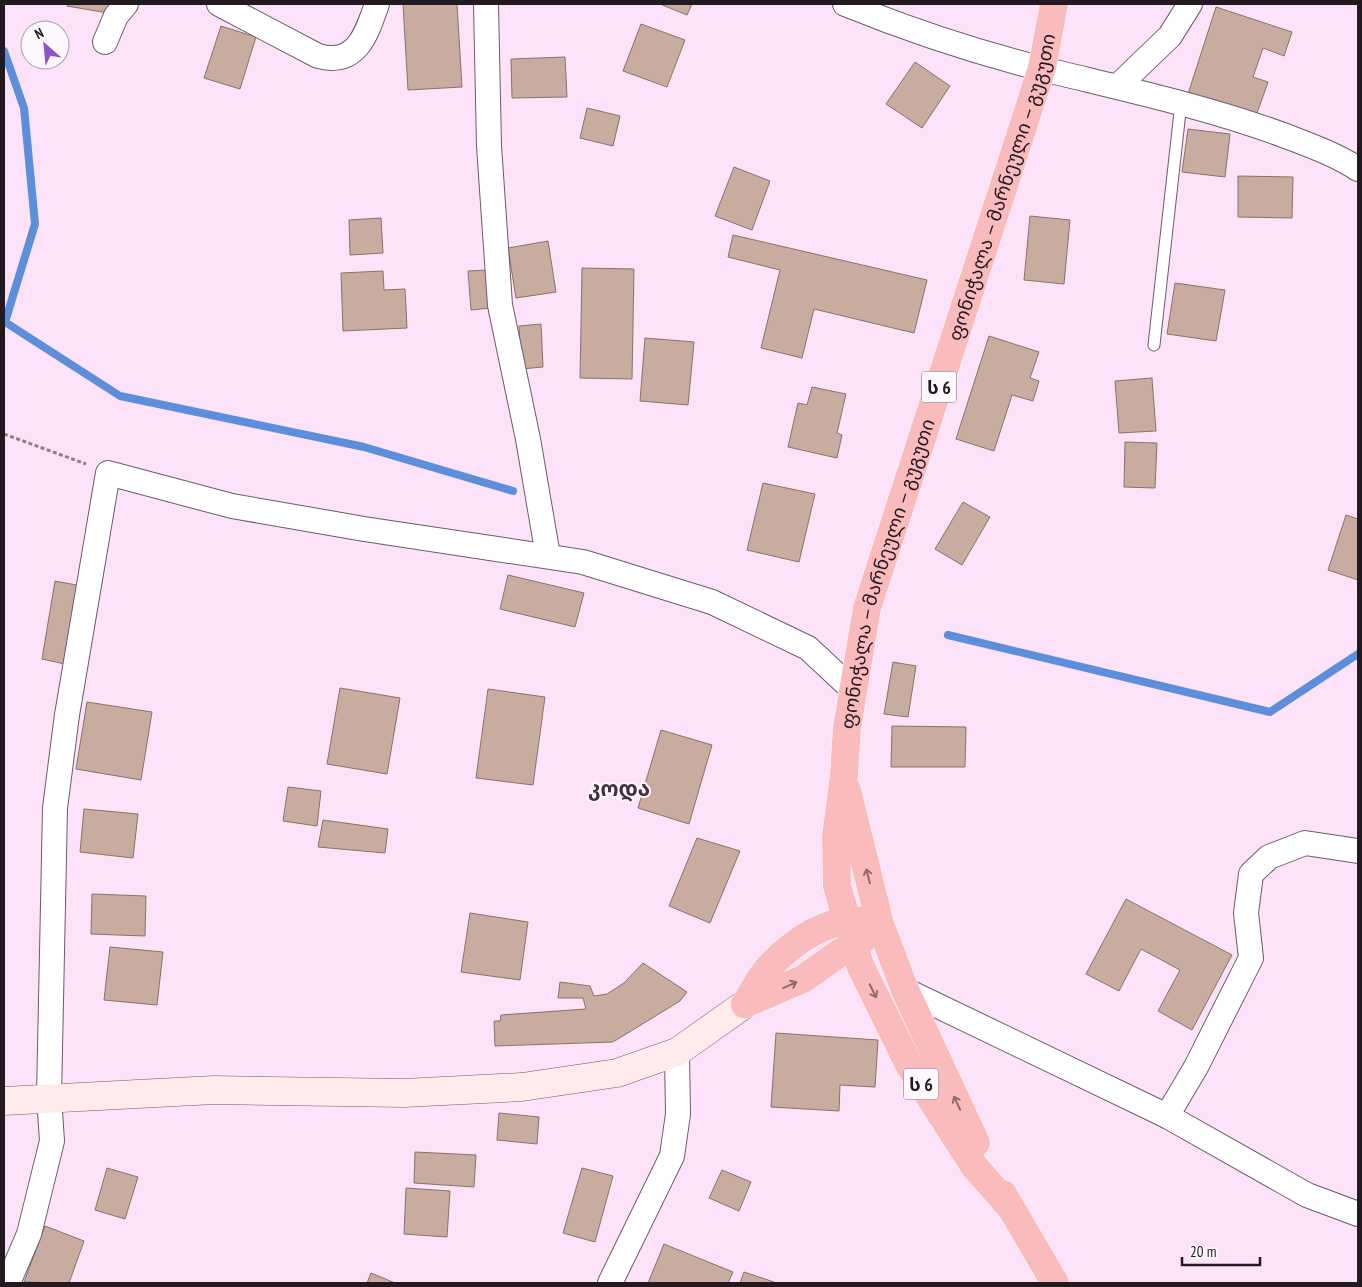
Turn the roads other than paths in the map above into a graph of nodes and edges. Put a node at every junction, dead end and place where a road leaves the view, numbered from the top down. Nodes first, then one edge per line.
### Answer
1 (126, 4) edge
2 (219, 4) edge
3 (376, 4) edge
4 (486, 4) edge
5 (845, 4) edge
6 (1054, 4) edge
7 (1190, 4) edge
8 (105, 42) dead end
9 (1042, 68) junction
10 (1119, 85) junction
11 (1181, 103) junction
12 (1358, 169) edge
13 (1154, 345) dead end
14 (548, 556) junction
15 (853, 690) junction
16 (844, 775) junction
17 (1358, 851) edge
18 (835, 870) junction
19 (846, 919) junction
20 (880, 924) junction
21 (807, 934) junction
22 (854, 946) junction
23 (905, 990) junction
24 (745, 1004) junction
25 (677, 1052) junction
26 (48, 1097) junction
27 (4, 1101) edge
28 (1167, 1116) junction
29 (1012, 1208) junction
30 (1358, 1214) edge
31 (8, 1283) edge
32 (610, 1283) edge
33 (1055, 1283) edge

1 - 8 street
2 - 3 street
4 - 14 street
5 - 9 street
6 - 9 highway, ფონიჭალა — მარნეული — გუგუთი / ს 6
7 - 10 street
9 - 10 street
9 - 15 highway, ფონიჭალა — მარნეული — გუგუთი / ს 6
10 - 11 street
11 - 12 street
11 - 13 lane
14 - 15 street
14 - 26 street
15 - 16 highway, ფონიჭალა — მარნეული — გუგუთი / ს 6
16 - 18 highway, ფონიჭალა — მარნეული — გუგუთი / ს 6
20 -> 16 highway, ფონიჭალა — მარნეული — გუგუთი / ს 6
17 - 28 street
18 - 19 highway, ფონიჭალა — მარნეული — გუგუთი / ს 6
18 - 21 highway
19 - 20 highway
19 - 21 highway
19 - 22 highway, ფონიჭალა — მარნეული — გუგუთი / ს 6
20 - 22 highway
20 - 23 highway, ფონიჭალა — მარნეული — გუგუთი / ს 6
21 - 24 highway
24 -> 22 highway
22 -> 29 highway, ფონიჭალა — მარნეული — გუგუთი / ს 6
23 - 28 street
29 -> 23 highway, ფონიჭალა — მარნეული — გუგუთი / ს 6
24 - 25 street
25 - 26 street
25 - 32 street
26 - 27 street
26 - 31 street
28 - 30 street
29 - 33 highway, ფონიჭალა — მარნეული — გუგუთი / ს 6

